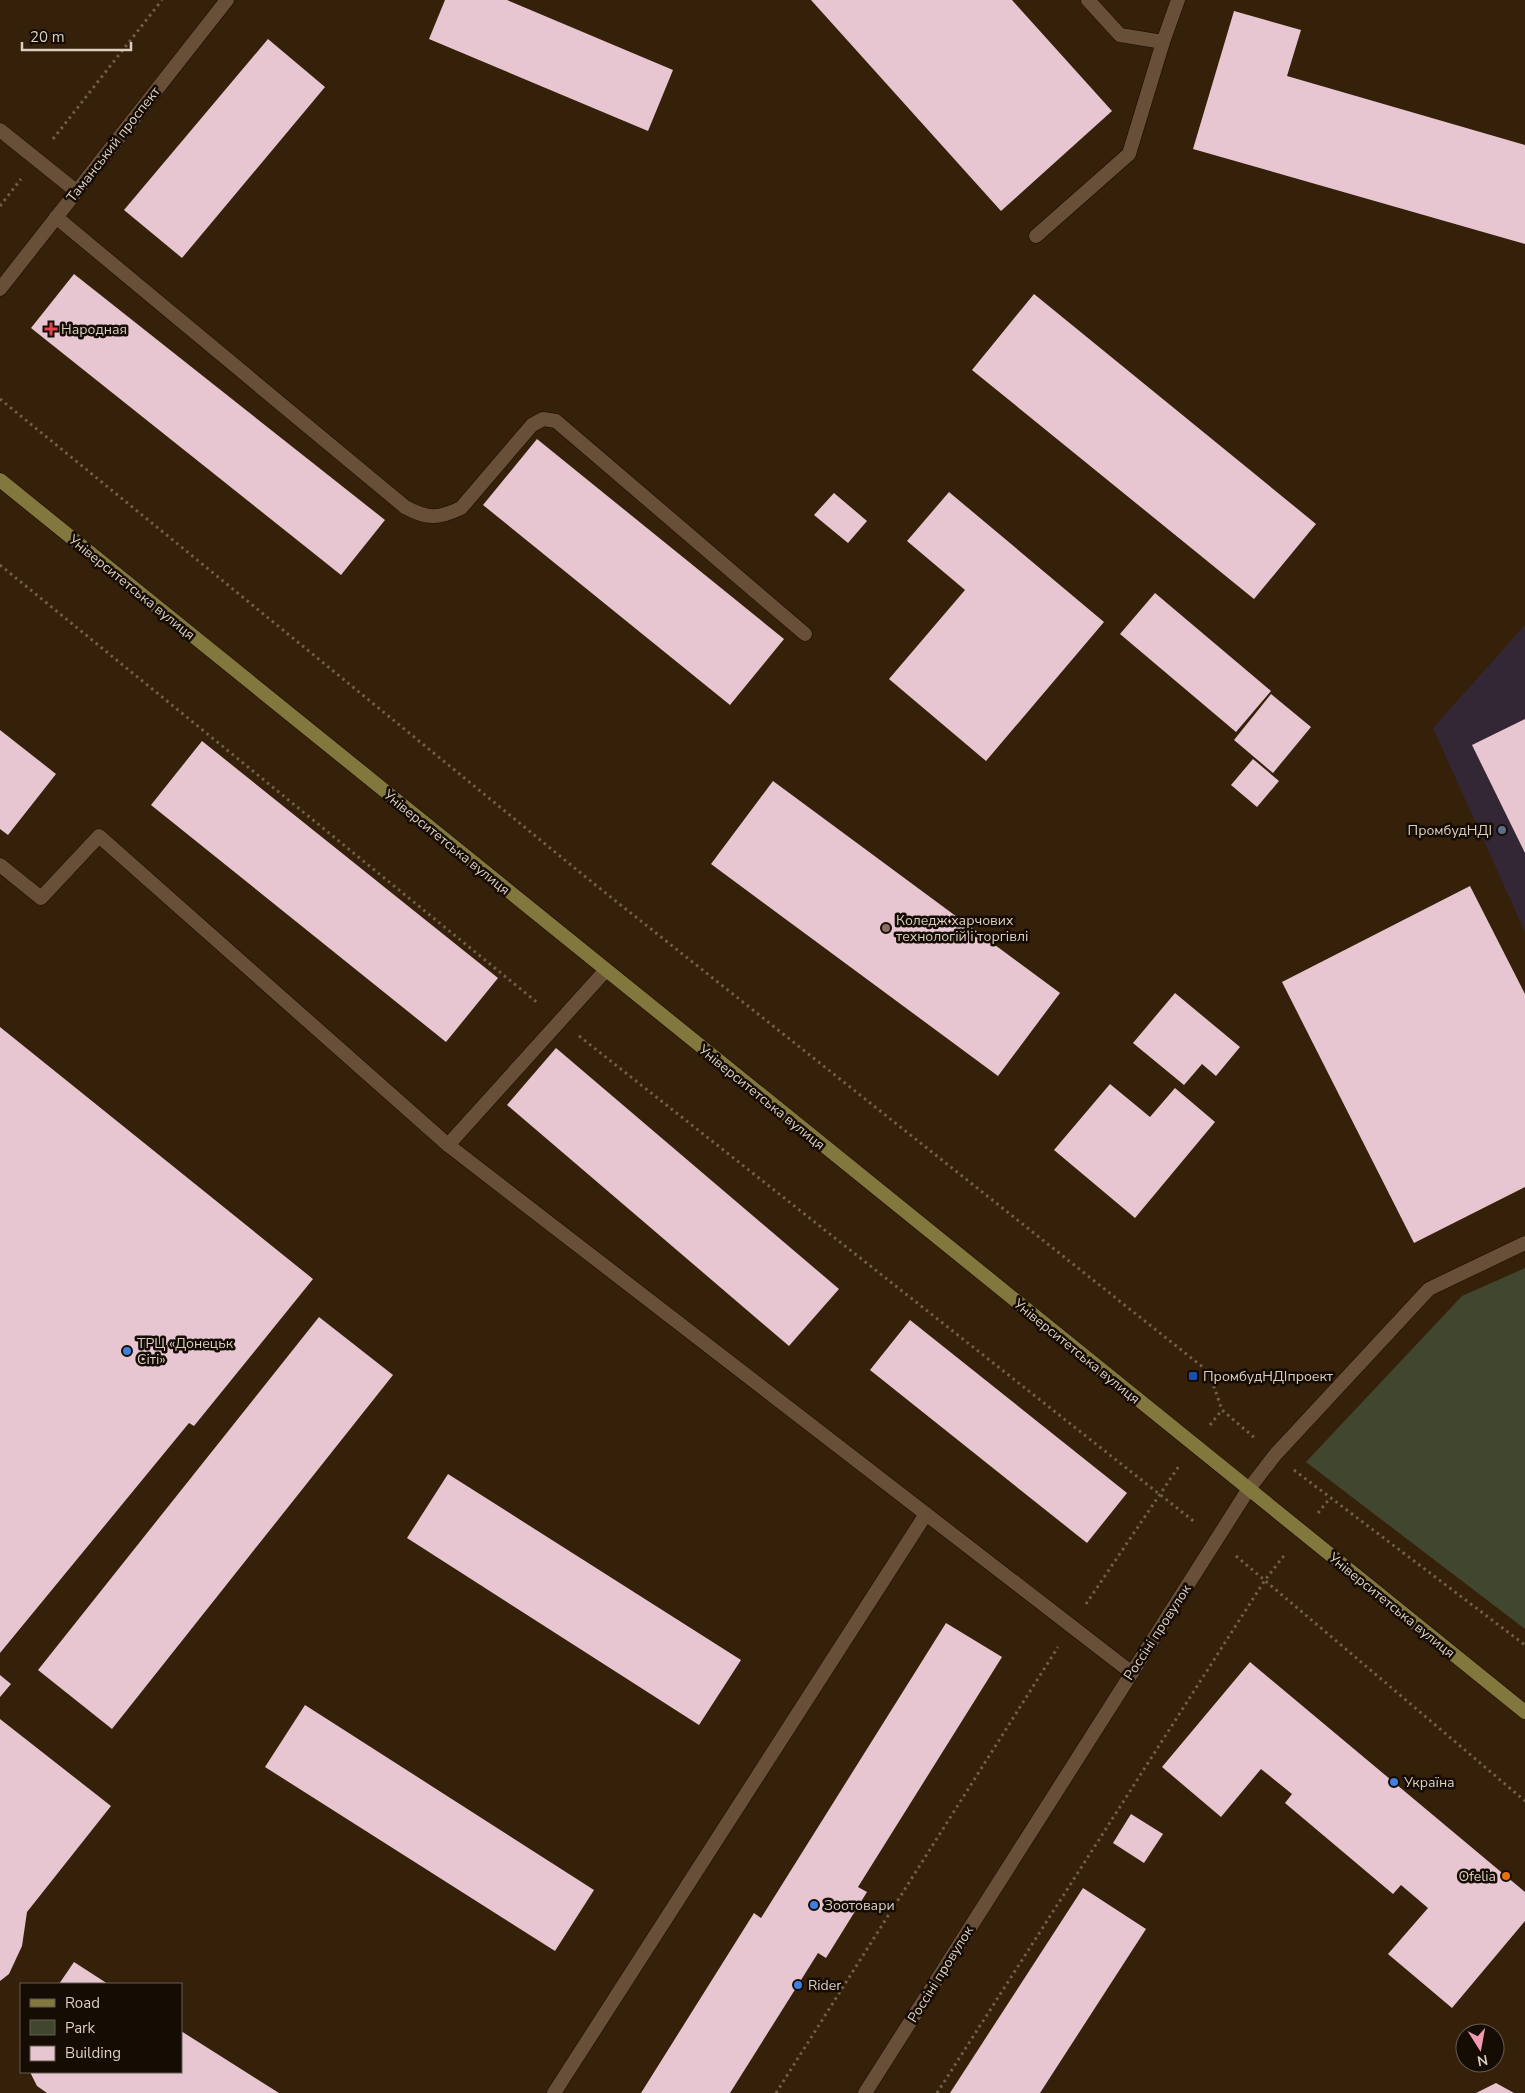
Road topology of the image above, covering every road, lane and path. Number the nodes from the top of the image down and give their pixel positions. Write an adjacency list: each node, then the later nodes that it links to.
1 (162, 0): 7 (path)
2 (227, 0): 8 (street, Таманський проспект)
3 (1088, 0): 5 (street)
4 (1178, 0): 5 (street)
5 (1163, 42): 11 (street)
6 (0, 130): 7 (street)
7 (37, 160): 8 (street); 9 (path)
8 (76, 191): 10 (street, Таманський проспект)
9 (0, 206)
10 (56, 217): 12 (street, Таманський проспект); 16 (street)
11 (1036, 236)
12 (0, 289)
13 (0, 399): 22 (path)
14 (0, 480): 18 (main road, Університетська вулиця)
15 (0, 565): 19 (path)
16 (805, 634)
17 (0, 865): 20 (street)
18 (606, 970): 19 (street); 23 (main road, Університетська вулиця)
19 (560, 1021): 20 (street); 26 (path)
20 (448, 1145): 28 (street)
21 (1525, 1243): 24 (street, Россіні провулок)
22 (1222, 1410): 23 (path); 24 (path)
23 (1194, 1446): 25 (main road, Університетська вулиця); 26 (path)
24 (1275, 1455): 25 (street, Россіні провулок); 27 (path)
25 (1248, 1490): 29 (main road, Університетська вулиця); 30 (street, Россіні провулок)
26 (1160, 1494): 30 (path); 32 (path)
27 (1330, 1498): 29 (path); 33 (path)
28 (926, 1514): 32 (street); 37 (street)
29 (1302, 1533): 31 (path); 35 (main road, Університетська вулиця)
30 (1216, 1540): 31 (path); 34 (street, Россіні провулок)
31 (1265, 1580): 36 (path); 40 (path)
32 (1071, 1627): 34 (street); 38 (path)
33 (1525, 1645)
34 (1132, 1673): 39 (street, Россіні провулок)
35 (1525, 1712)
36 (1525, 1802)
37 (554, 2093)
38 (776, 2093)
39 (864, 2093)
40 (937, 2093)

